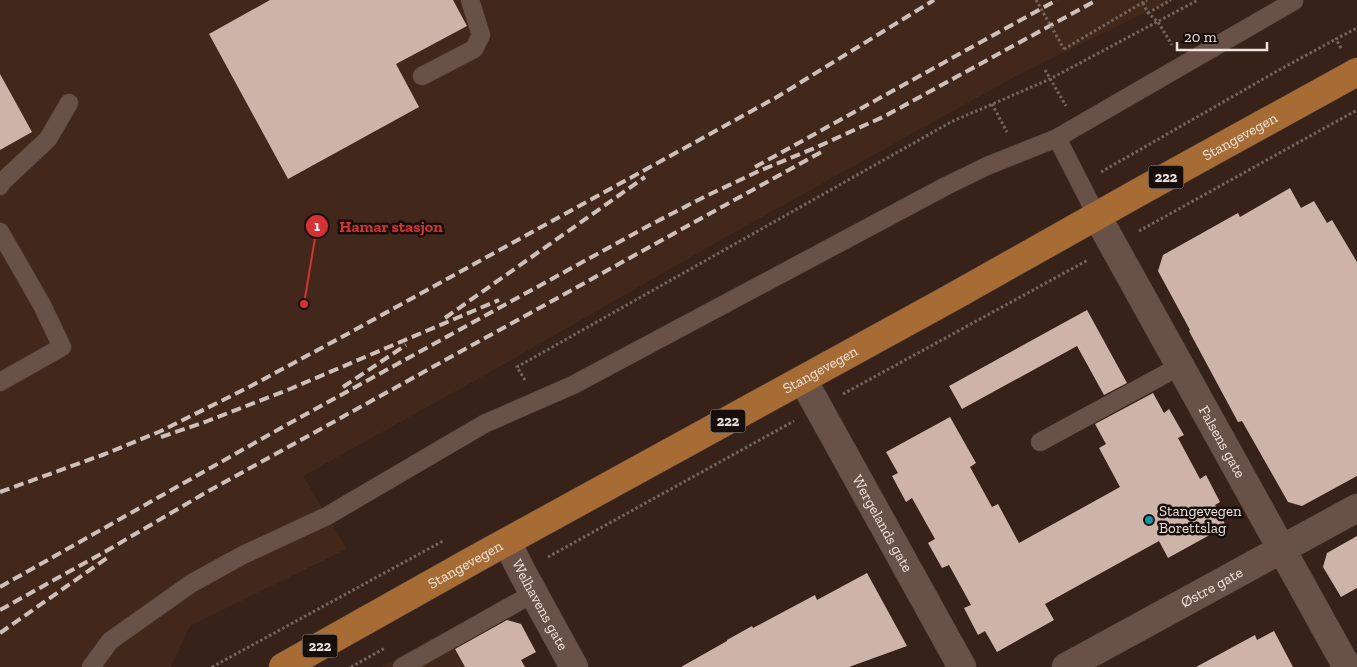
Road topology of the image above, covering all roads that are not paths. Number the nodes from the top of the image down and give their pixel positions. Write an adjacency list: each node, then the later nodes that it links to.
1 (470, 0): 4 (lane)
2 (1294, 1): 6 (lane)
3 (1357, 72): 8 (main road, Stangevegen / 222)
4 (422, 76)
5 (69, 103): 7 (lane)
6 (1057, 138): 8 (lane); 18 (lane)
7 (0, 186)
8 (1097, 216): 10 (street, Falsens gate); 11 (main road, Stangevegen / 222)
9 (0, 232): 12 (lane)
10 (1180, 366): 13 (lane); 16 (street, Falsens gate)
11 (803, 380): 15 (main road, Stangevegen / 222); 22 (street, Wergelands gate)
12 (0, 382)
13 (1040, 442)
14 (1357, 508): 16 (street, Østre gate)
15 (507, 542): 17 (street, Welhavens gate); 19 (main road, Stangevegen / 222)
16 (1282, 550): 23 (street, Østre gate); 24 (street, Falsens gate)
17 (534, 594): 20 (lane); 21 (street, Welhavens gate)
18 (91, 667)
19 (283, 667)
20 (402, 667)
21 (574, 667)
22 (962, 667)
23 (1066, 667)
24 (1347, 667)

